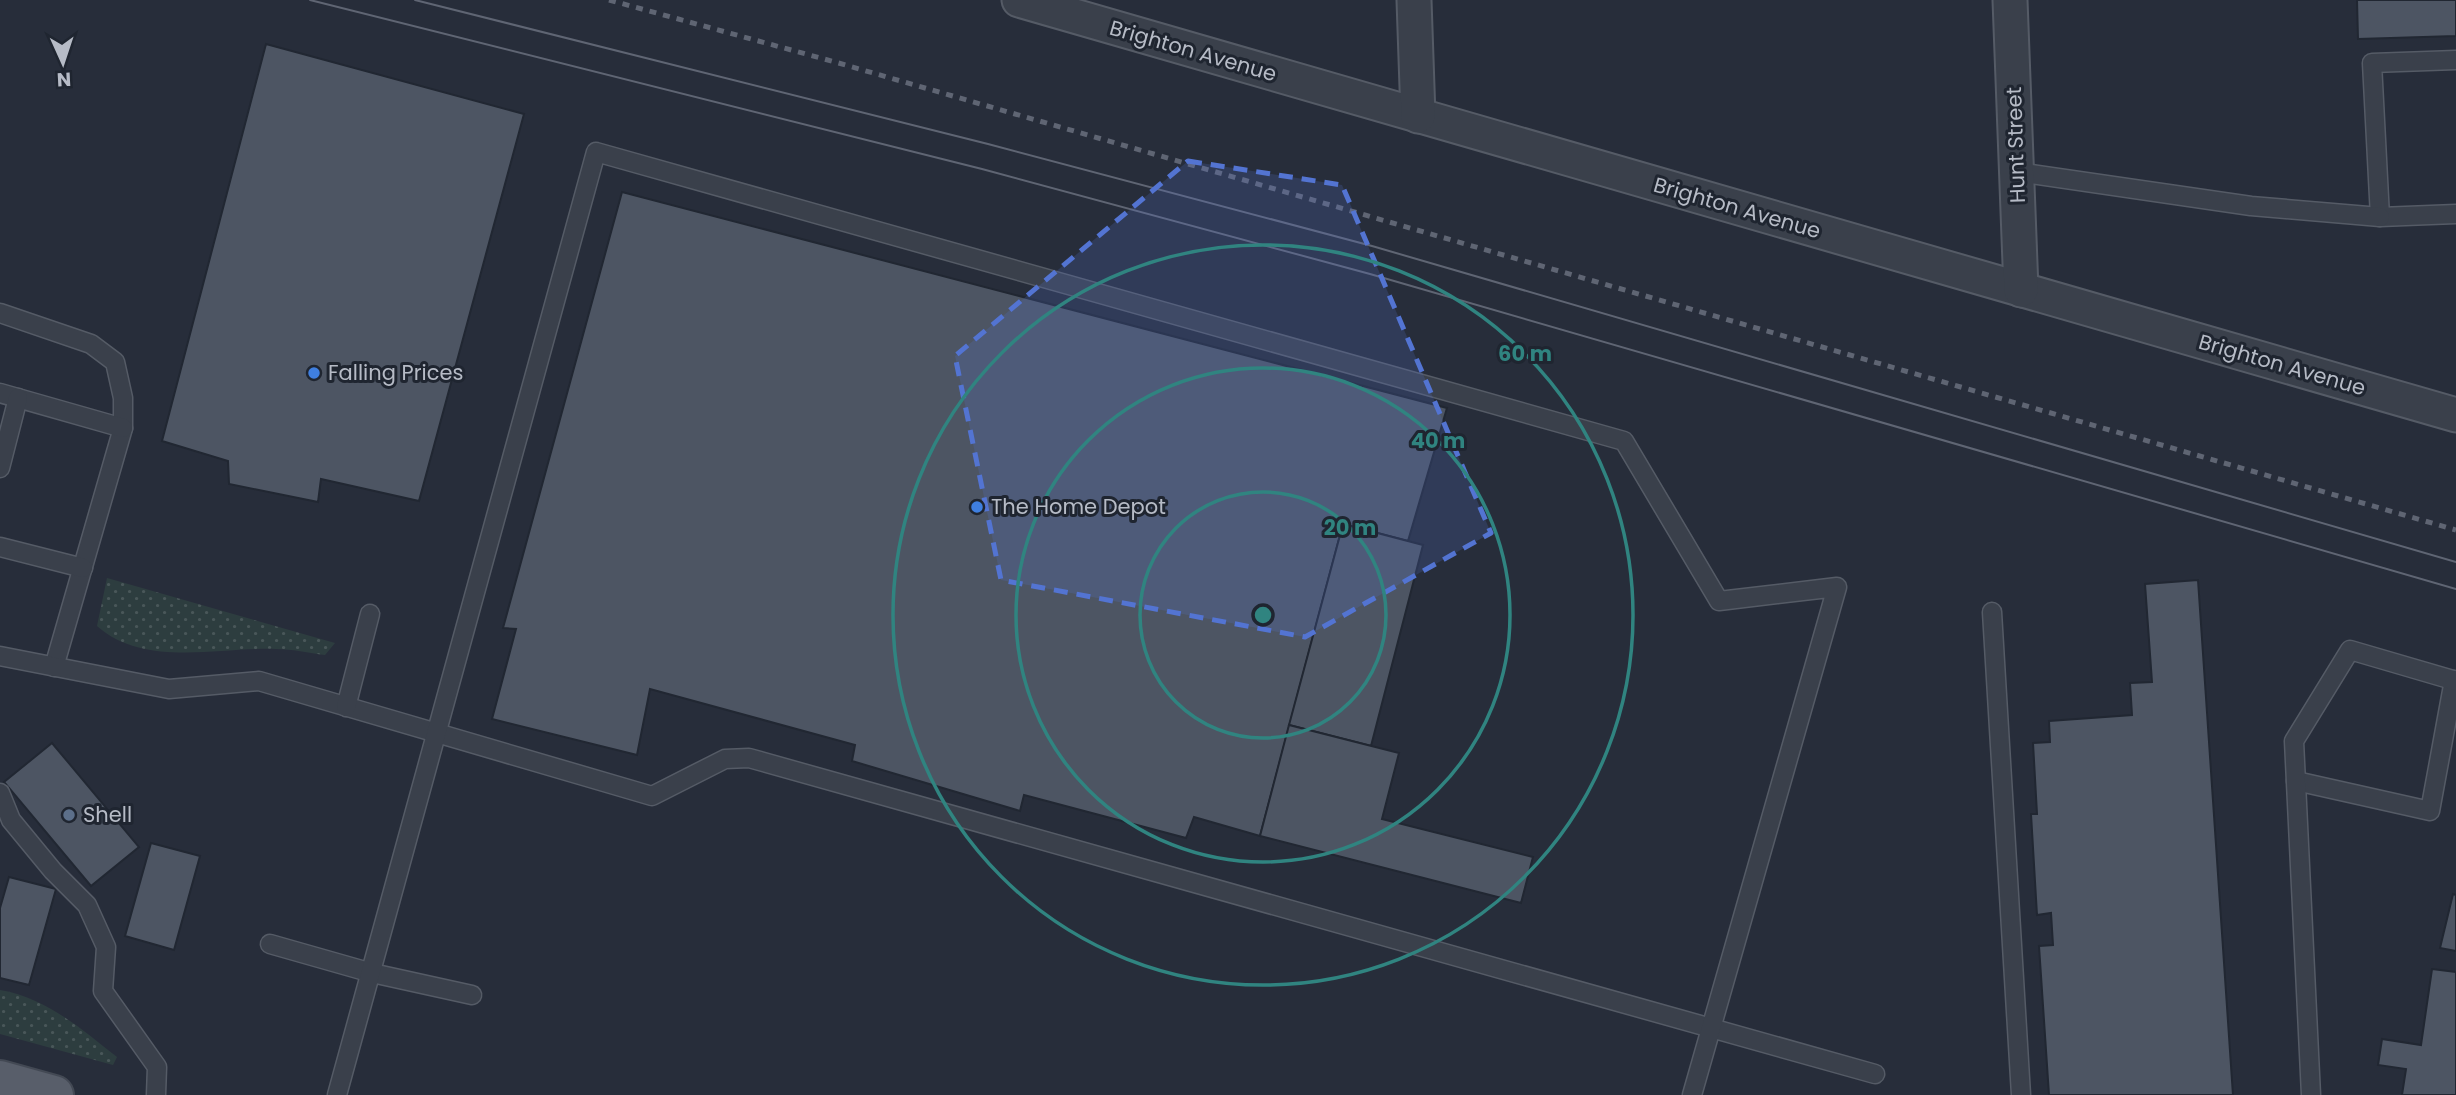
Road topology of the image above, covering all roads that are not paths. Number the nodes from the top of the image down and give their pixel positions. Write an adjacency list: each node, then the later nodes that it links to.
1 (1019, 0): 5 (street, Brighton Avenue)
2 (1414, 0): 5 (street)
3 (2010, 0): 6 (street, Hunt Street)
4 (2456, 60): 8 (lane)
5 (1418, 116): 9 (street, Brighton Avenue)
6 (2017, 172): 8 (lane); 9 (street, Hunt Street)
7 (2456, 214): 8 (lane)
8 (2380, 217)
9 (2021, 290): 13 (street, Brighton Avenue)
10 (0, 313): 14 (lane)
11 (0, 393): 12 (lane)
12 (18, 398): 14 (lane); 15 (lane)
13 (2456, 415)
14 (122, 428): 17 (lane)
15 (0, 468)
16 (0, 547): 17 (lane)
17 (83, 568): 21 (lane)
18 (1992, 612): 38 (lane)
19 (370, 614): 23 (lane)
20 (0, 656): 21 (lane)
21 (54, 667): 23 (lane)
22 (2455, 680): 25 (lane); 25 (lane)
23 (346, 707): 24 (lane)
24 (438, 733): 29 (lane); 31 (lane); 31 (lane)
25 (2296, 781): 39 (lane)
26 (0, 793): 27 (lane)
27 (6, 822): 35 (lane)
28 (270, 944): 29 (lane)
29 (372, 973): 30 (lane); 36 (lane)
30 (472, 995)
31 (1711, 1028): 32 (lane); 37 (lane)
32 (1875, 1074)
33 (0, 1080): 34 (main road)
34 (54, 1095)
35 (156, 1095)
36 (337, 1095)
37 (1692, 1095)
38 (2021, 1095)
39 (2311, 1095)

